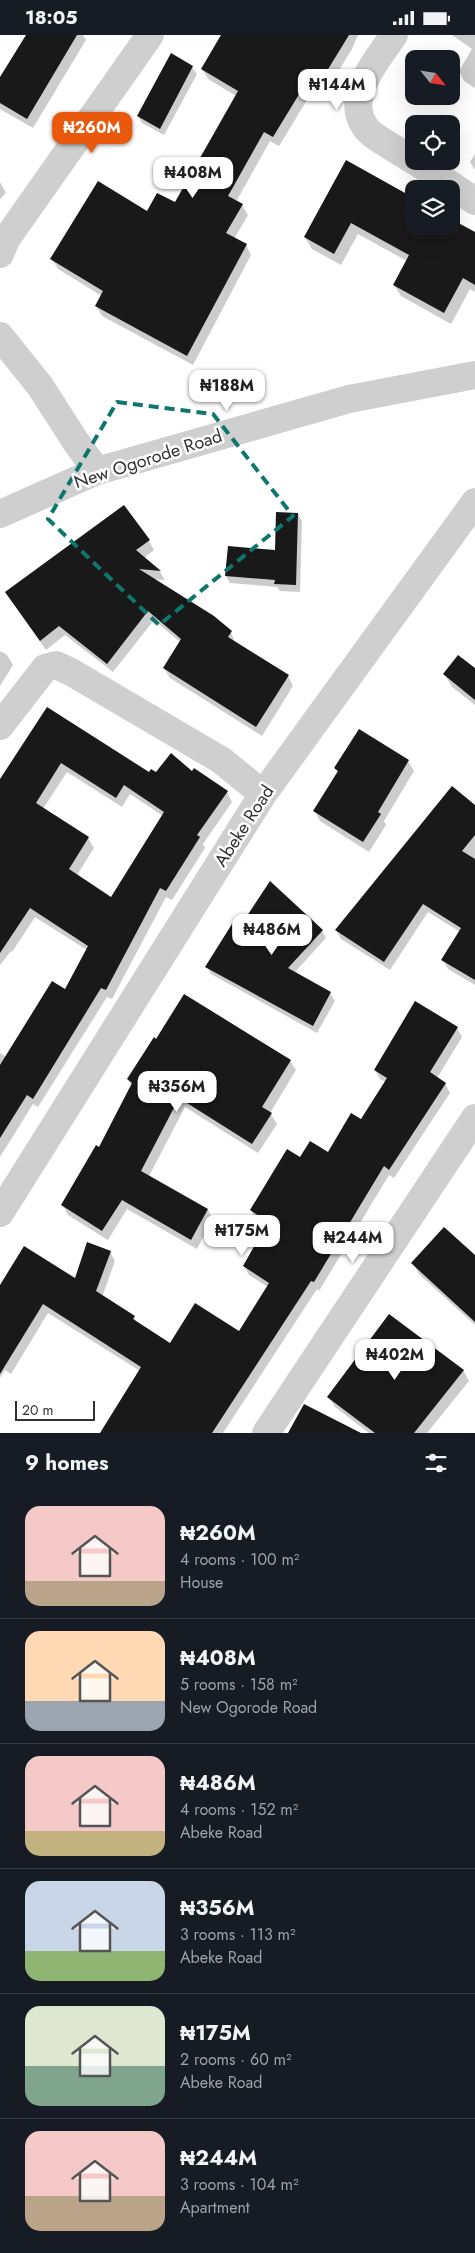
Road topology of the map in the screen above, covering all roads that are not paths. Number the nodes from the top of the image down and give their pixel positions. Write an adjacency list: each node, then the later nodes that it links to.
1 (150, 35): 6 (street)
2 (394, 35): 3 (street)
3 (405, 155)
4 (428, 170): 5 (street)
5 (475, 201)
6 (0, 254)
7 (0, 336): 9 (street)
8 (475, 375): 9 (street, New Ogorode Road)
9 (97, 471): 11 (street, New Ogorode Road)
10 (475, 502): 13 (street, Abeke Road)
11 (0, 514)
12 (0, 726): 13 (street)
13 (263, 794): 15 (street, Abeke Road)
14 (475, 1118): 16 (street)
15 (0, 1213)
16 (266, 1433)

